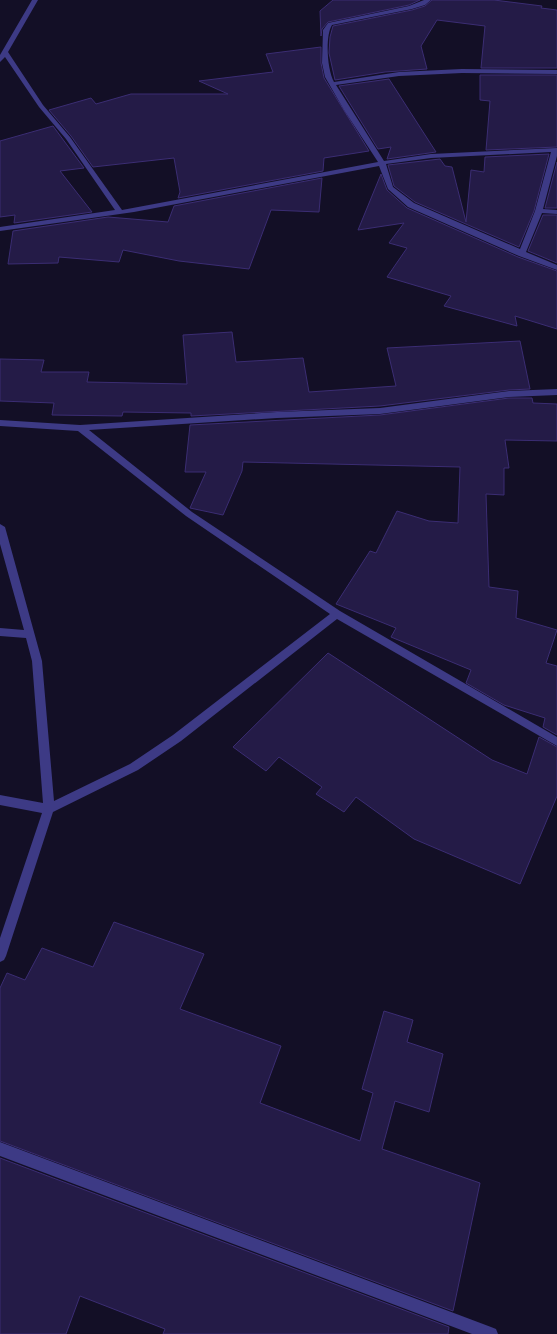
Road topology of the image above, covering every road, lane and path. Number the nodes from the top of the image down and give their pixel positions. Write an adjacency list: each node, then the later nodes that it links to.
1 (35, 0): 3 (street)
2 (428, 0): 6 (street)
3 (5, 53): 4 (street); 10 (street)
4 (0, 60)
5 (557, 72): 6 (street)
6 (332, 84): 8 (street)
7 (556, 150): 8 (street); 9 (street)
8 (382, 163): 10 (street); 13 (street)
9 (538, 211): 11 (street); 13 (street)
10 (120, 212): 12 (street)
11 (557, 212)
12 (0, 229)
13 (522, 254): 14 (street)
14 (557, 268)
15 (557, 392): 17 (street)
16 (0, 423): 17 (street)
17 (80, 428): 19 (street)
18 (0, 527): 21 (street)
19 (337, 614): 22 (street); 24 (street)
20 (0, 632): 21 (street)
21 (30, 635): 24 (street)
22 (557, 742)
23 (0, 800): 24 (street)
24 (49, 809): 25 (street)
25 (0, 956)
26 (0, 1149): 27 (street)
27 (492, 1334)

